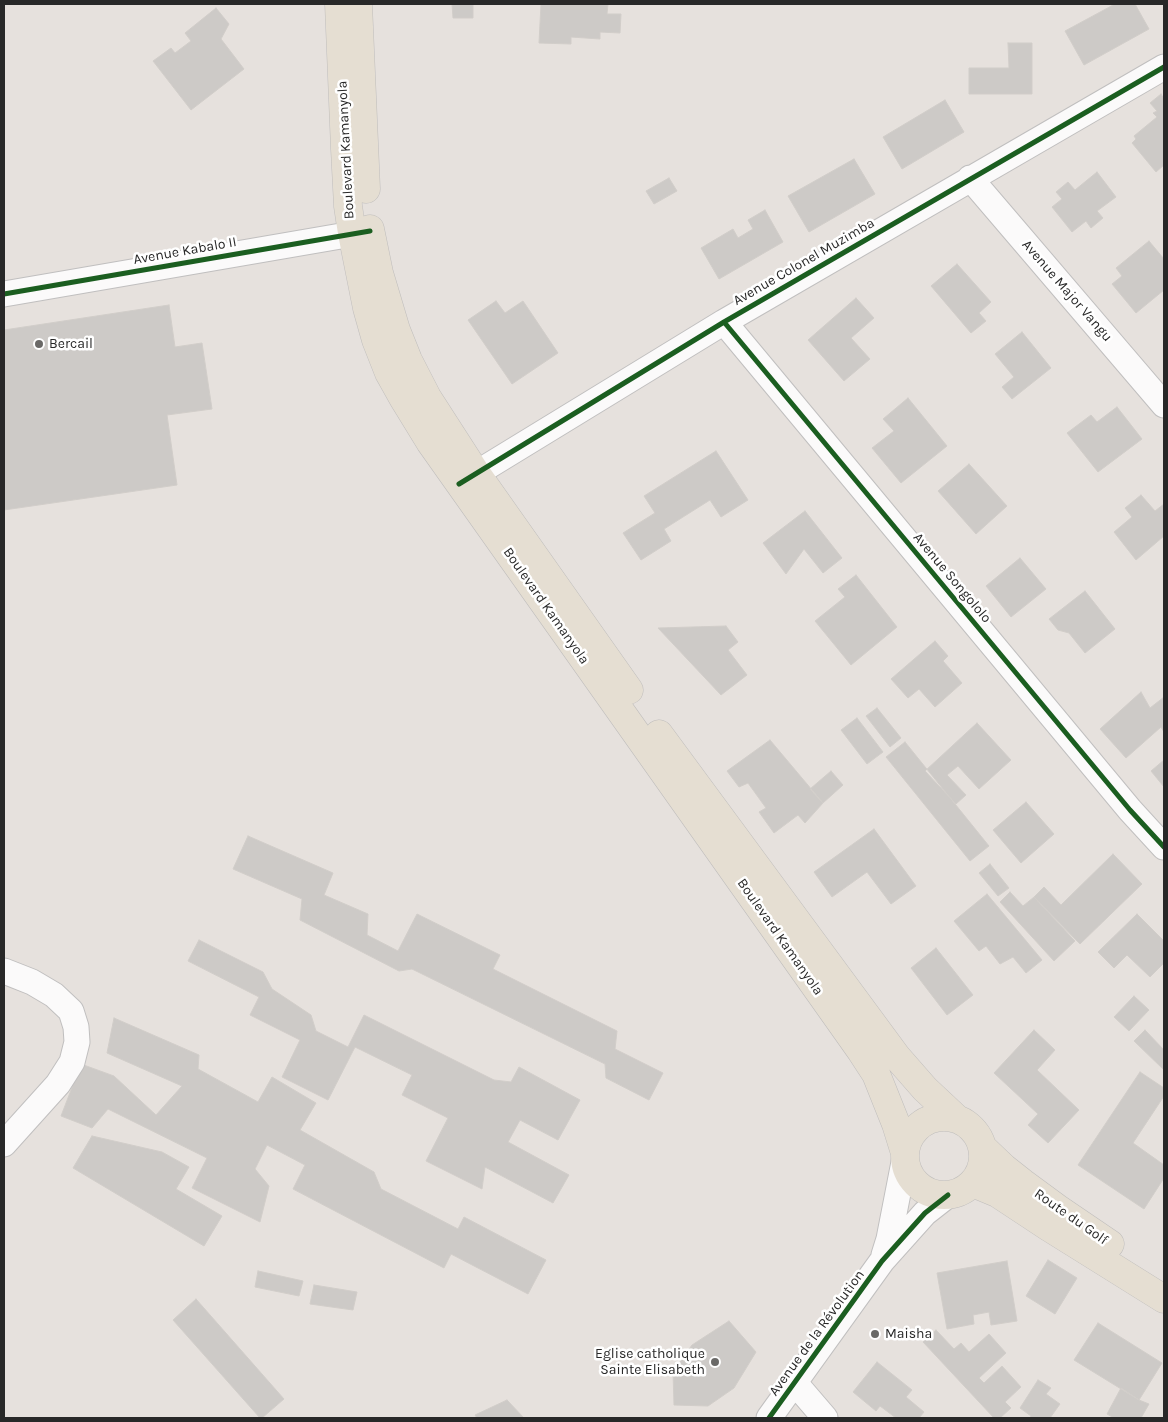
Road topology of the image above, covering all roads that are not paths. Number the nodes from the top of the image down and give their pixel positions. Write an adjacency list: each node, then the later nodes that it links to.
1 (339, 4): 5 (main road, Boulevard Kamanyola)
2 (358, 4): 5 (main road, Boulevard Kamanyola)
3 (1164, 66): 4 (street, Avenue Colonel Muzimba)
4 (970, 178): 7 (street, Avenue Colonel Muzimba); 8 (street, Avenue Major Vangu)
5 (361, 232): 6 (street, Avenue Kabalo II); 9 (main road, Boulevard Kamanyola)
6 (4, 294)
7 (724, 322): 9 (street, Avenue Colonel Muzimba); 11 (street, Avenue Songololo)
8 (1164, 405)
9 (468, 479): 10 (main road, Boulevard Kamanyola)
10 (717, 830): 13 (main road, Boulevard Kamanyola); 16 (main road, Boulevard Kamanyola)
11 (1164, 847)
12 (4, 971): 14 (street)
13 (956, 1118): 15 (main road); 16 (main road)
14 (4, 1144)
15 (983, 1148): 17 (main road); 20 (main road, Route du Golf)
16 (905, 1155): 18 (main road); 19 (street)
17 (974, 1182): 18 (main road); 21 (main road)
18 (948, 1195): 19 (street)
19 (882, 1261): 22 (street, Avenue de la Révolution)
20 (1164, 1278)
21 (1164, 1299)
22 (795, 1383): 23 (street, Avenue de la Révolution); 24 (street)
23 (769, 1418)
24 (825, 1418)

